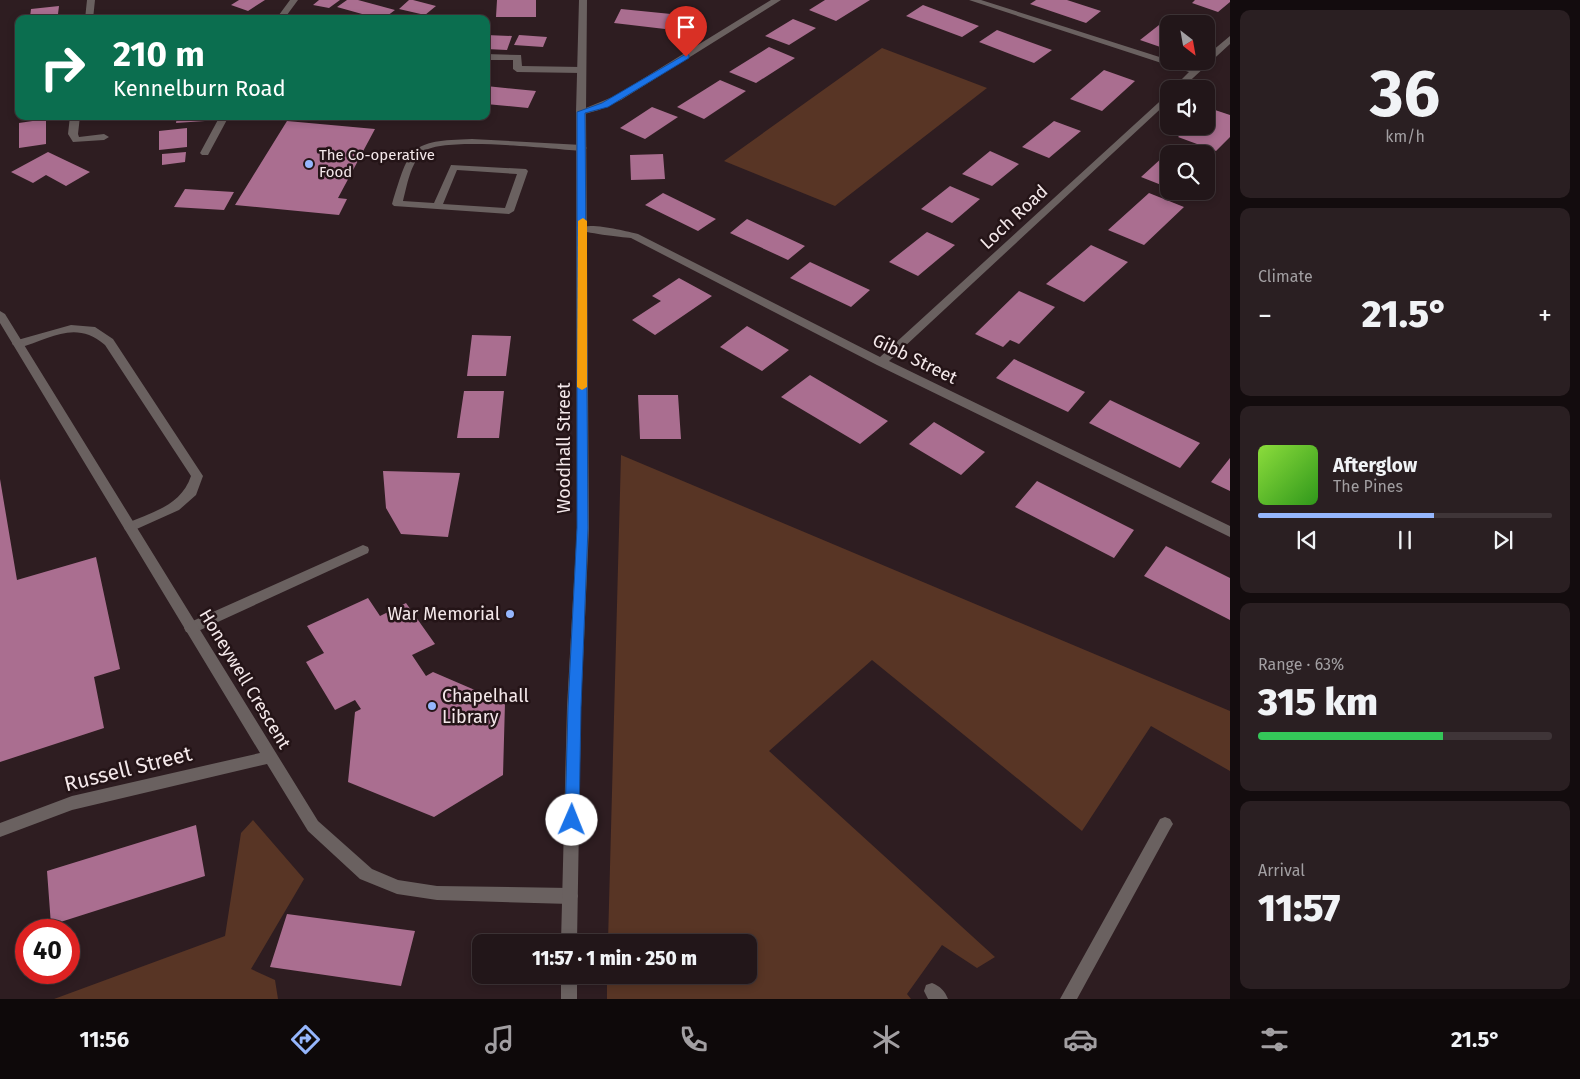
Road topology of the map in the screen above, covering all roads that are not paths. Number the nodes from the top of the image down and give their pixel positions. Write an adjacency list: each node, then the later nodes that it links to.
1 (91, 0): 6 (street)
2 (294, 0): 7 (street)
3 (583, 0): 11 (street, Woodhall Street)
4 (777, 0): 15 (street)
5 (973, 0): 12 (street)
6 (89, 15)
7 (283, 15)
8 (1230, 39): 9 (street)
9 (1215, 53)
10 (490, 57): 11 (street)
11 (581, 70): 15 (street, Woodhall Street)
12 (1195, 71): 13 (street)
13 (1186, 80)
14 (1160, 104): 25 (street, Loch Road)
15 (581, 112): 19 (street, Woodhall Street)
16 (75, 120): 18 (street)
17 (222, 120): 20 (street)
18 (104, 137)
19 (582, 148): 21 (street); 22 (street, Woodhall Street)
20 (205, 153)
21 (437, 207): 21 (street)
22 (583, 229): 25 (street, Gibb Street); 33 (street, Woodhall Street)
23 (0, 314): 24 (street, Honeywell Crescent)
24 (18, 344): 26 (street, Honeywell Crescent); 26 (street)
25 (881, 362): 27 (street, Gibb Street)
26 (130, 527): 29 (street, Honeywell Crescent)
27 (1230, 532)
28 (363, 550): 29 (street)
29 (191, 628): 30 (street, Honeywell Crescent)
30 (269, 757): 32 (street, Russell Street); 33 (street, Honeywell Crescent)
31 (1165, 824): 37 (street)
32 (0, 830)
33 (570, 896): 34 (street, Woodhall Street)
34 (569, 934)
35 (569, 984): 36 (street)
36 (569, 999)
37 (1068, 999)

